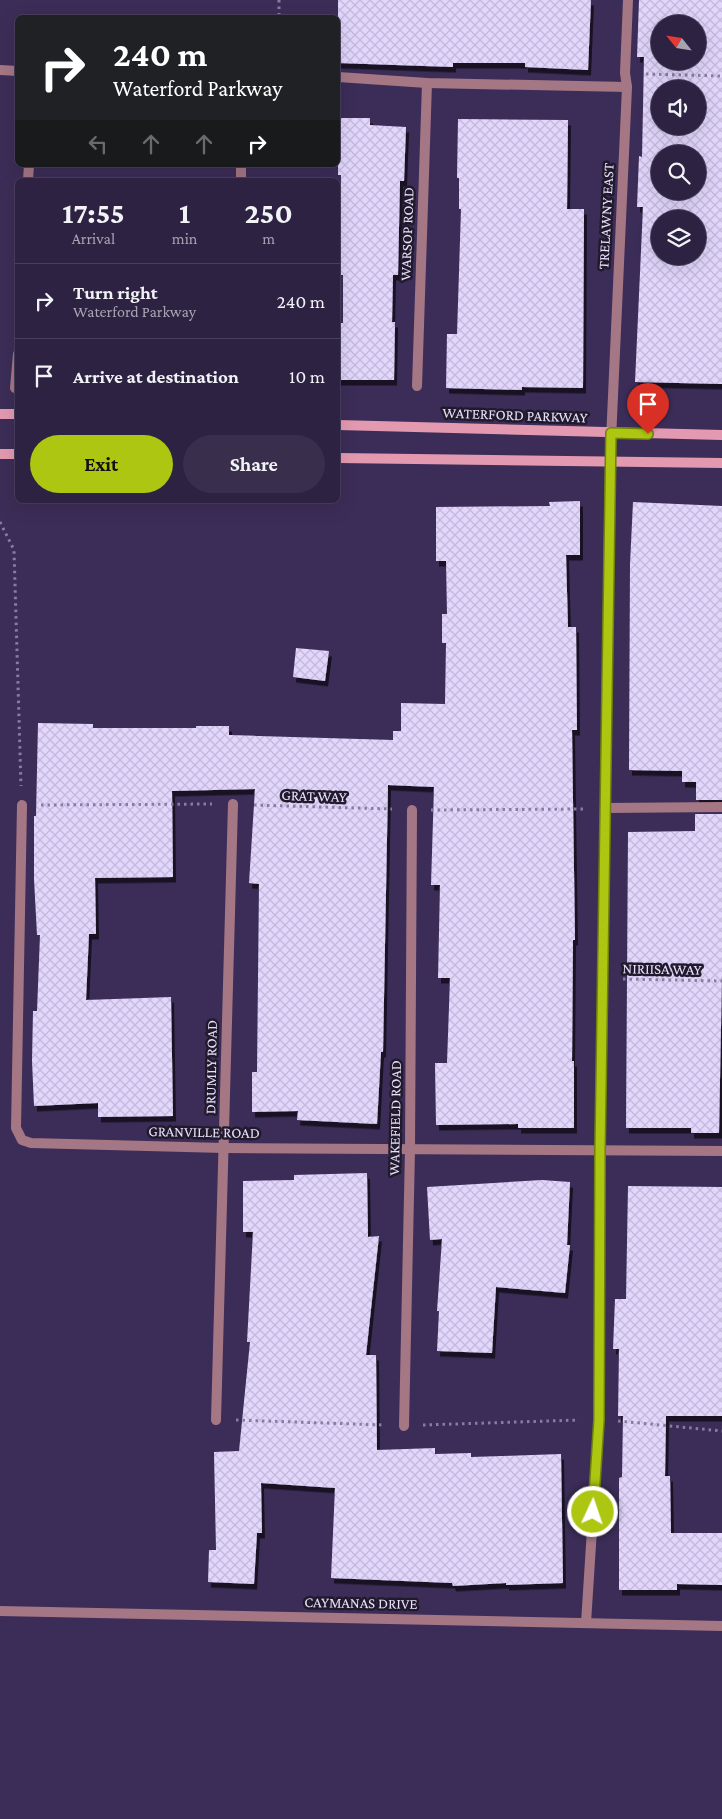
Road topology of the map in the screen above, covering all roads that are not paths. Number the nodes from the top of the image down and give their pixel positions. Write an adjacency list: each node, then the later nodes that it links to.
1 (628, 0): 6 (street, TRELAWNY EAST)
2 (0, 70): 3 (street)
3 (15, 72)
4 (340, 77): 5 (street)
5 (427, 83): 6 (street); 7 (street, WARSOP ROAD)
6 (627, 87): 11 (street, TRELAWNY EAST)
7 (417, 386)
8 (0, 414): 9 (street)
9 (15, 414)
10 (340, 425): 11 (street, WATERFORD PARKWAY)
11 (611, 433): 12 (street, WATERFORD PARKWAY); 16 (street, TRELAWNY EAST)
12 (722, 435)
13 (0, 454): 14 (street)
14 (15, 454)
15 (340, 458): 16 (street)
16 (610, 462): 17 (street); 21 (street, TRELAWNY EAST)
17 (722, 463)
18 (233, 804): 23 (street, DRUMLY ROAD)
19 (22, 805): 23 (street, GRANVILLE ROAD)
20 (722, 807): 21 (street)
21 (606, 808): 25 (street, TRELAWNY EAST)
22 (412, 810): 24 (street, WAKEFIELD ROAD)
23 (224, 1148): 24 (street, GRANVILLE ROAD); 27 (street, DRUMLY ROAD)
24 (410, 1150): 25 (street, GRANVILLE ROAD); 28 (street, WAKEFIELD ROAD)
25 (600, 1151): 26 (street, GRANVILLE ROAD); 30 (street, TRELAWNY EAST)
26 (722, 1151)
27 (216, 1420)
28 (404, 1426)
29 (0, 1611): 30 (street, CAYMANAS DRIVE)
30 (586, 1623): 31 (street, CAYMANAS DRIVE)
31 (722, 1626)

